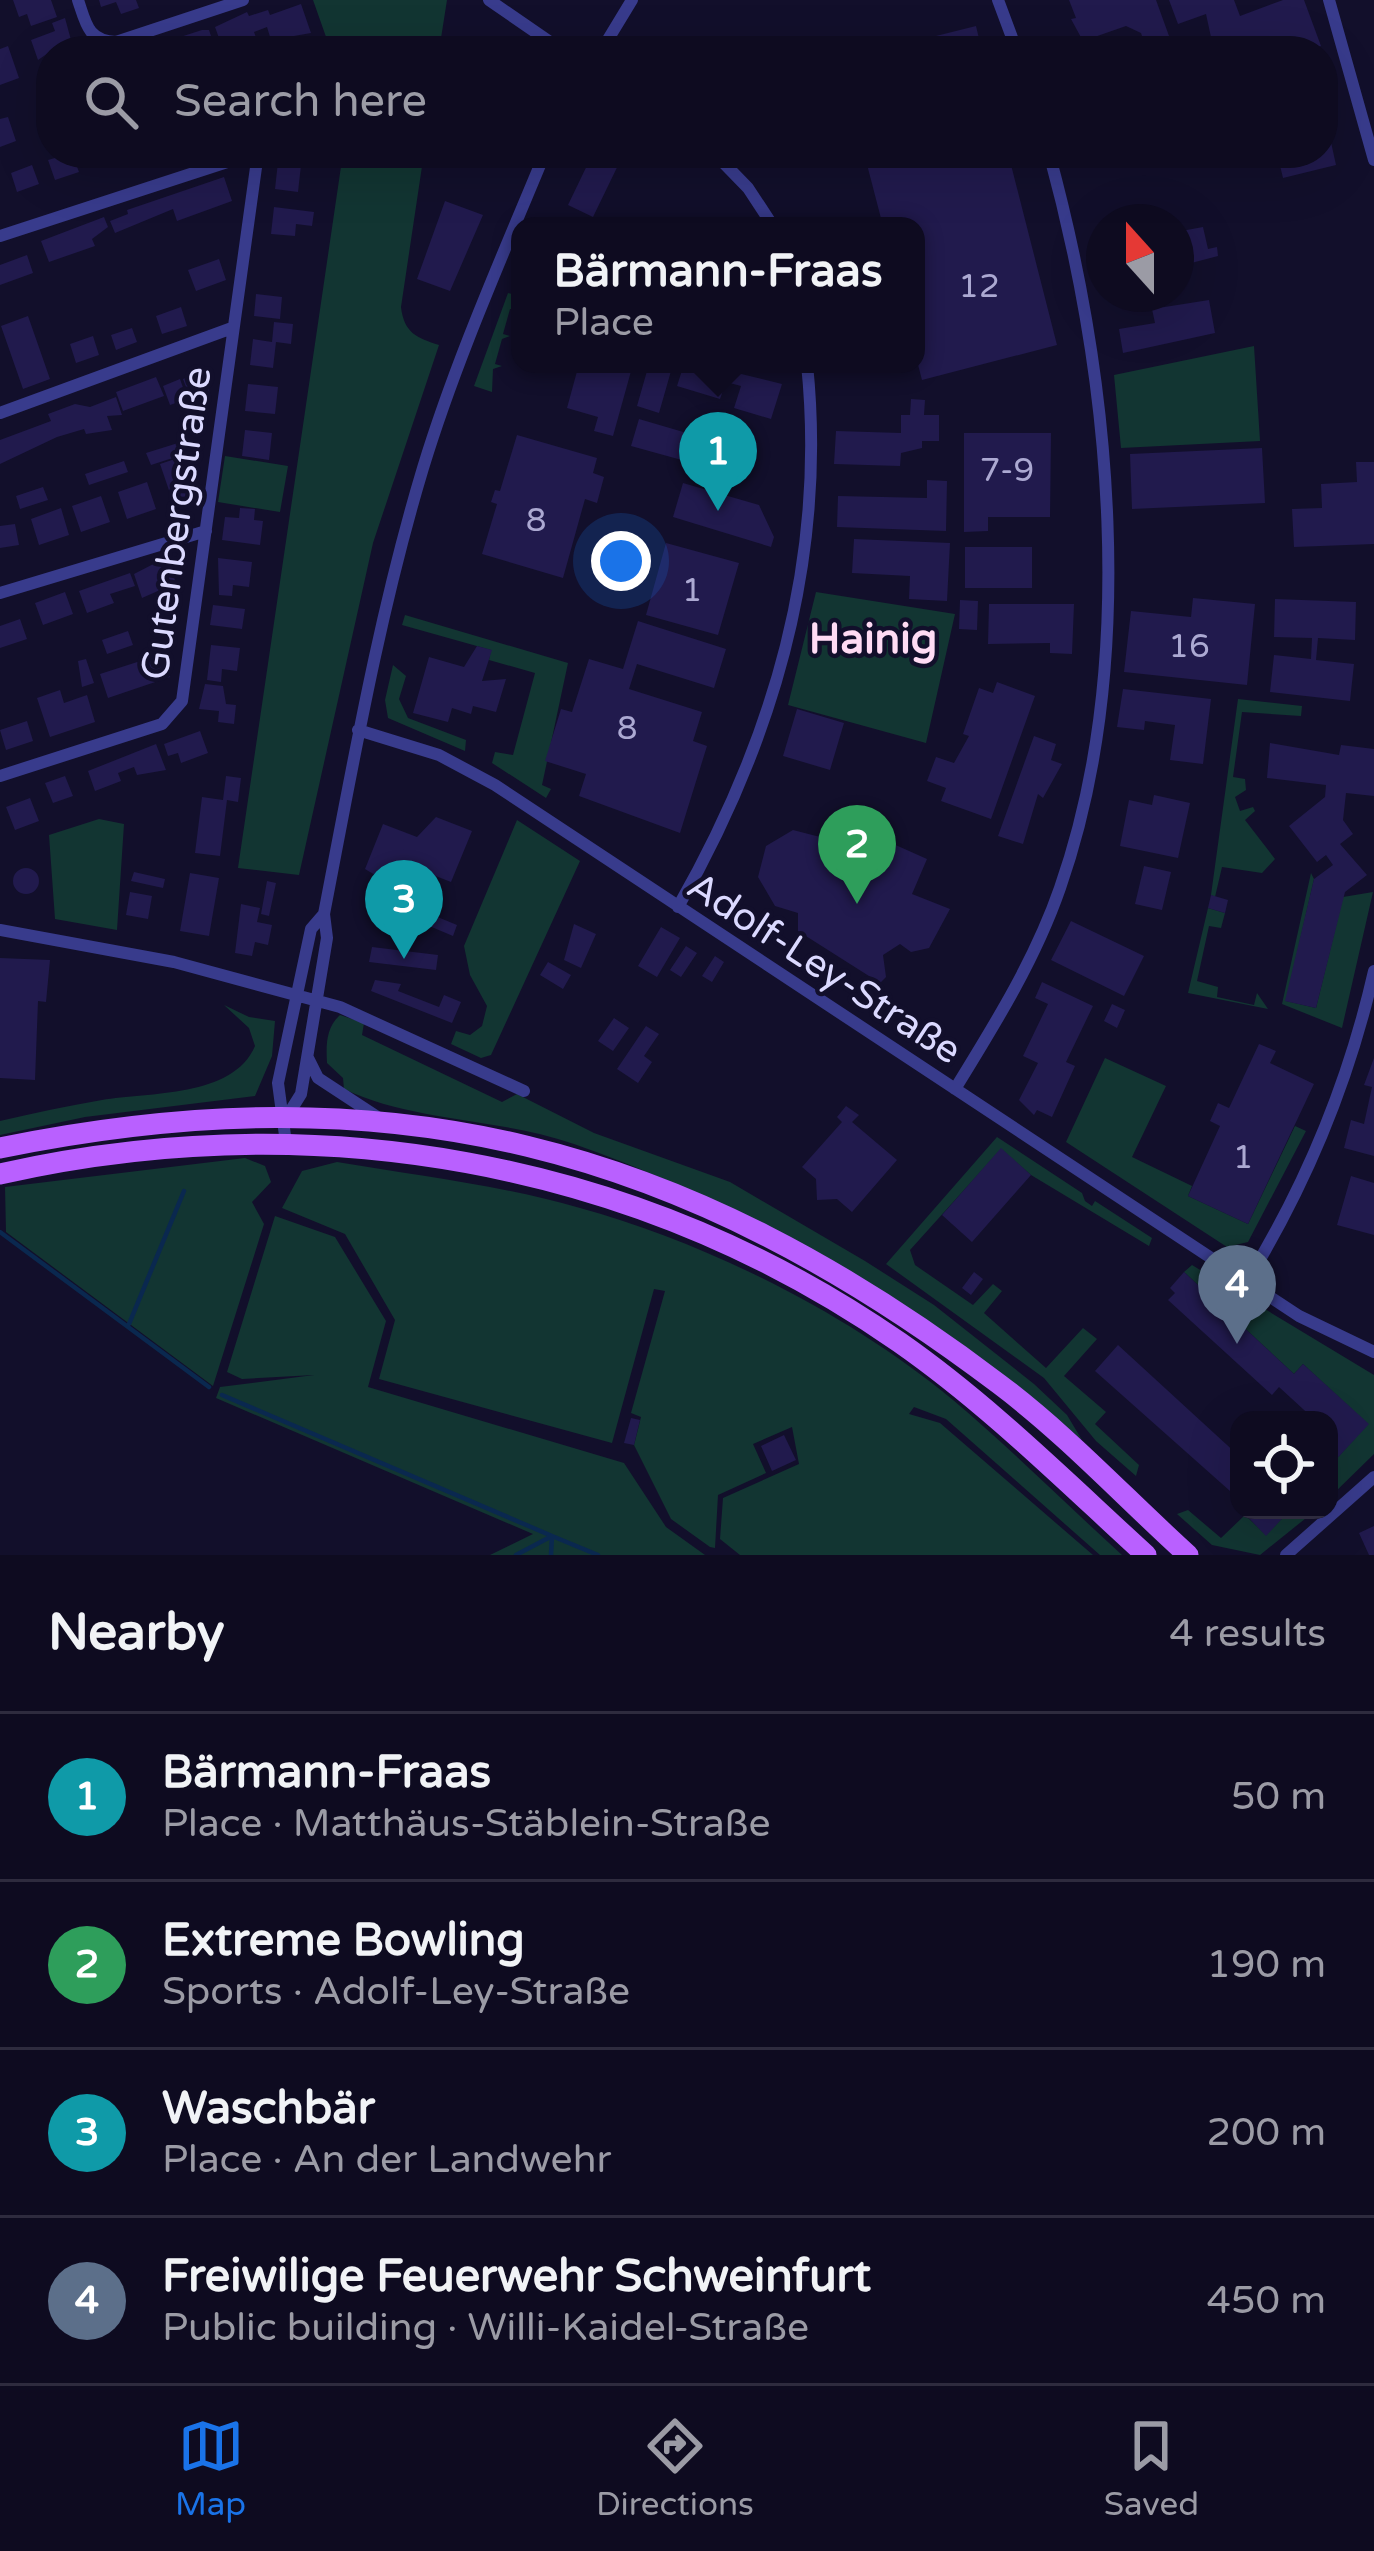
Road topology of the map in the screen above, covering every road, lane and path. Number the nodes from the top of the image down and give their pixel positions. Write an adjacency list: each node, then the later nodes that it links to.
1 (78, 0): 7 (street)
2 (243, 0): 8 (street)
3 (489, 0): 9 (street)
4 (632, 0): 10 (street)
5 (998, 0): 11 (street)
6 (1329, 0): 12 (street)
7 (93, 36)
8 (134, 36)
9 (541, 36)
10 (610, 36)
11 (1011, 36)
12 (1374, 160)
13 (210, 168): 20 (street)
14 (254, 168): 22 (street, Gutenbergstraße)
15 (539, 168): 18 (street)
16 (729, 168): 19 (street)
17 (1053, 168): 36 (street)
18 (520, 217)
19 (766, 217)
20 (0, 236)
21 (511, 239): 27 (street)
22 (232, 328): 24 (street); 25 (street, Gutenbergstraße)
23 (807, 373): 29 (street)
24 (0, 413)
25 (206, 531): 26 (street); 28 (street, Gutenbergstraße)
26 (0, 593)
27 (358, 730): 29 (street, Adolf-Ley-Straße); 30 (street)
28 (0, 776)
29 (678, 907): 36 (street, Adolf-Ley-Straße)
30 (324, 914): 33 (street); 34 (street)
31 (0, 930): 33 (street)
32 (1374, 971): 43 (street)
33 (294, 996): 34 (street); 38 (street)
34 (316, 1000): 35 (street); 37 (street)
35 (308, 1057): 38 (street); 39 (street)
36 (955, 1089): 43 (street, Adolf-Ley-Straße)
37 (524, 1091)
38 (285, 1119): 39 (main road); 40 (street); 41 (main road)
39 (383, 1121): 47 (main road)
40 (286, 1143): 42 (main road); 46 (main road)
41 (0, 1148)
42 (0, 1174)
43 (1247, 1281): 44 (street, Adolf-Ley-Straße)
44 (1374, 1352)
45 (1374, 1477): 48 (street)
46 (1146, 1555)
47 (1189, 1555)
48 (1286, 1555)

